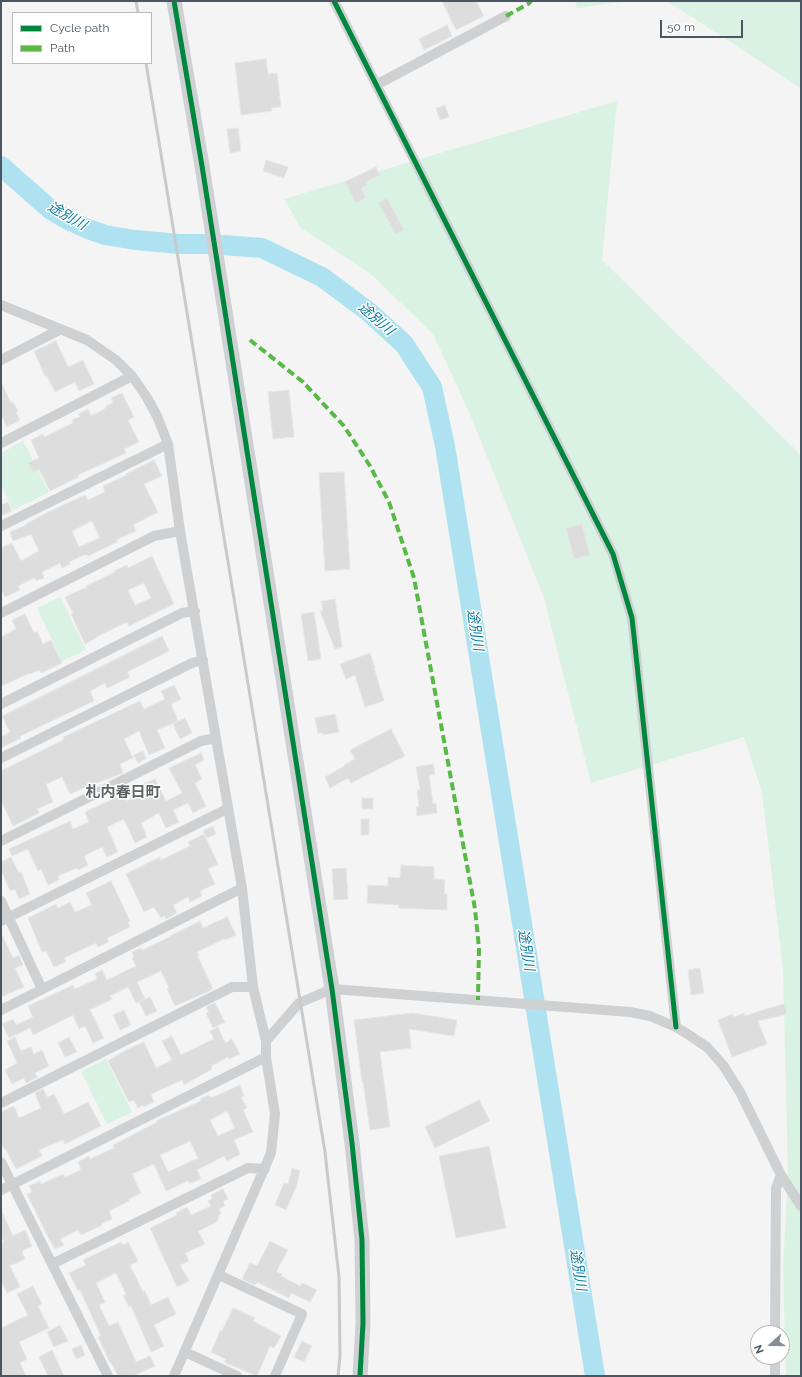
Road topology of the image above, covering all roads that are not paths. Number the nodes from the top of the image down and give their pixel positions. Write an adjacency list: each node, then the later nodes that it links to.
1 (174, 1): 26 (street)
2 (334, 1): 4 (street)
3 (506, 16): 4 (street)
4 (376, 85): 28 (street)
5 (1, 304): 6 (street)
6 (61, 329): 7 (street); 8 (street)
7 (1, 360)
8 (132, 376): 9 (street); 10 (street)
9 (1, 443)
10 (168, 444): 11 (street); 12 (street)
11 (1, 526)
12 (180, 531): 13 (street); 14 (street)
13 (195, 611): 15 (street); 16 (street)
14 (1, 613)
15 (203, 660): 17 (street); 18 (street)
16 (1, 704)
17 (216, 738): 19 (street); 20 (street)
18 (1, 758)
19 (228, 809): 21 (street); 23 (street)
20 (1, 841)
21 (242, 888): 24 (street); 25 (street)
22 (1, 901): 23 (street)
23 (5, 919): 25 (street)
24 (253, 987): 29 (street); 31 (street)
25 (42, 989): 27 (street)
26 (332, 989): 28 (street); 29 (street); 47 (street)
27 (1, 1010)
28 (676, 1027): 34 (street)
29 (266, 1041): 30 (street)
30 (266, 1057): 33 (street); 35 (street)
31 (1, 1103)
32 (1, 1162): 35 (street)
33 (265, 1169): 38 (street); 39 (street)
34 (781, 1174): 37 (street); 40 (street)
35 (12, 1184): 36 (street); 38 (street)
36 (1, 1190)
37 (801, 1206)
38 (52, 1264): 43 (street)
39 (219, 1275): 41 (street); 46 (street)
40 (776, 1325)
41 (185, 1352): 44 (street); 45 (street)
42 (776, 1365): 48 (street)
43 (108, 1376)
44 (174, 1376)
45 (237, 1376)
46 (275, 1376)
47 (360, 1376)
48 (776, 1376)

